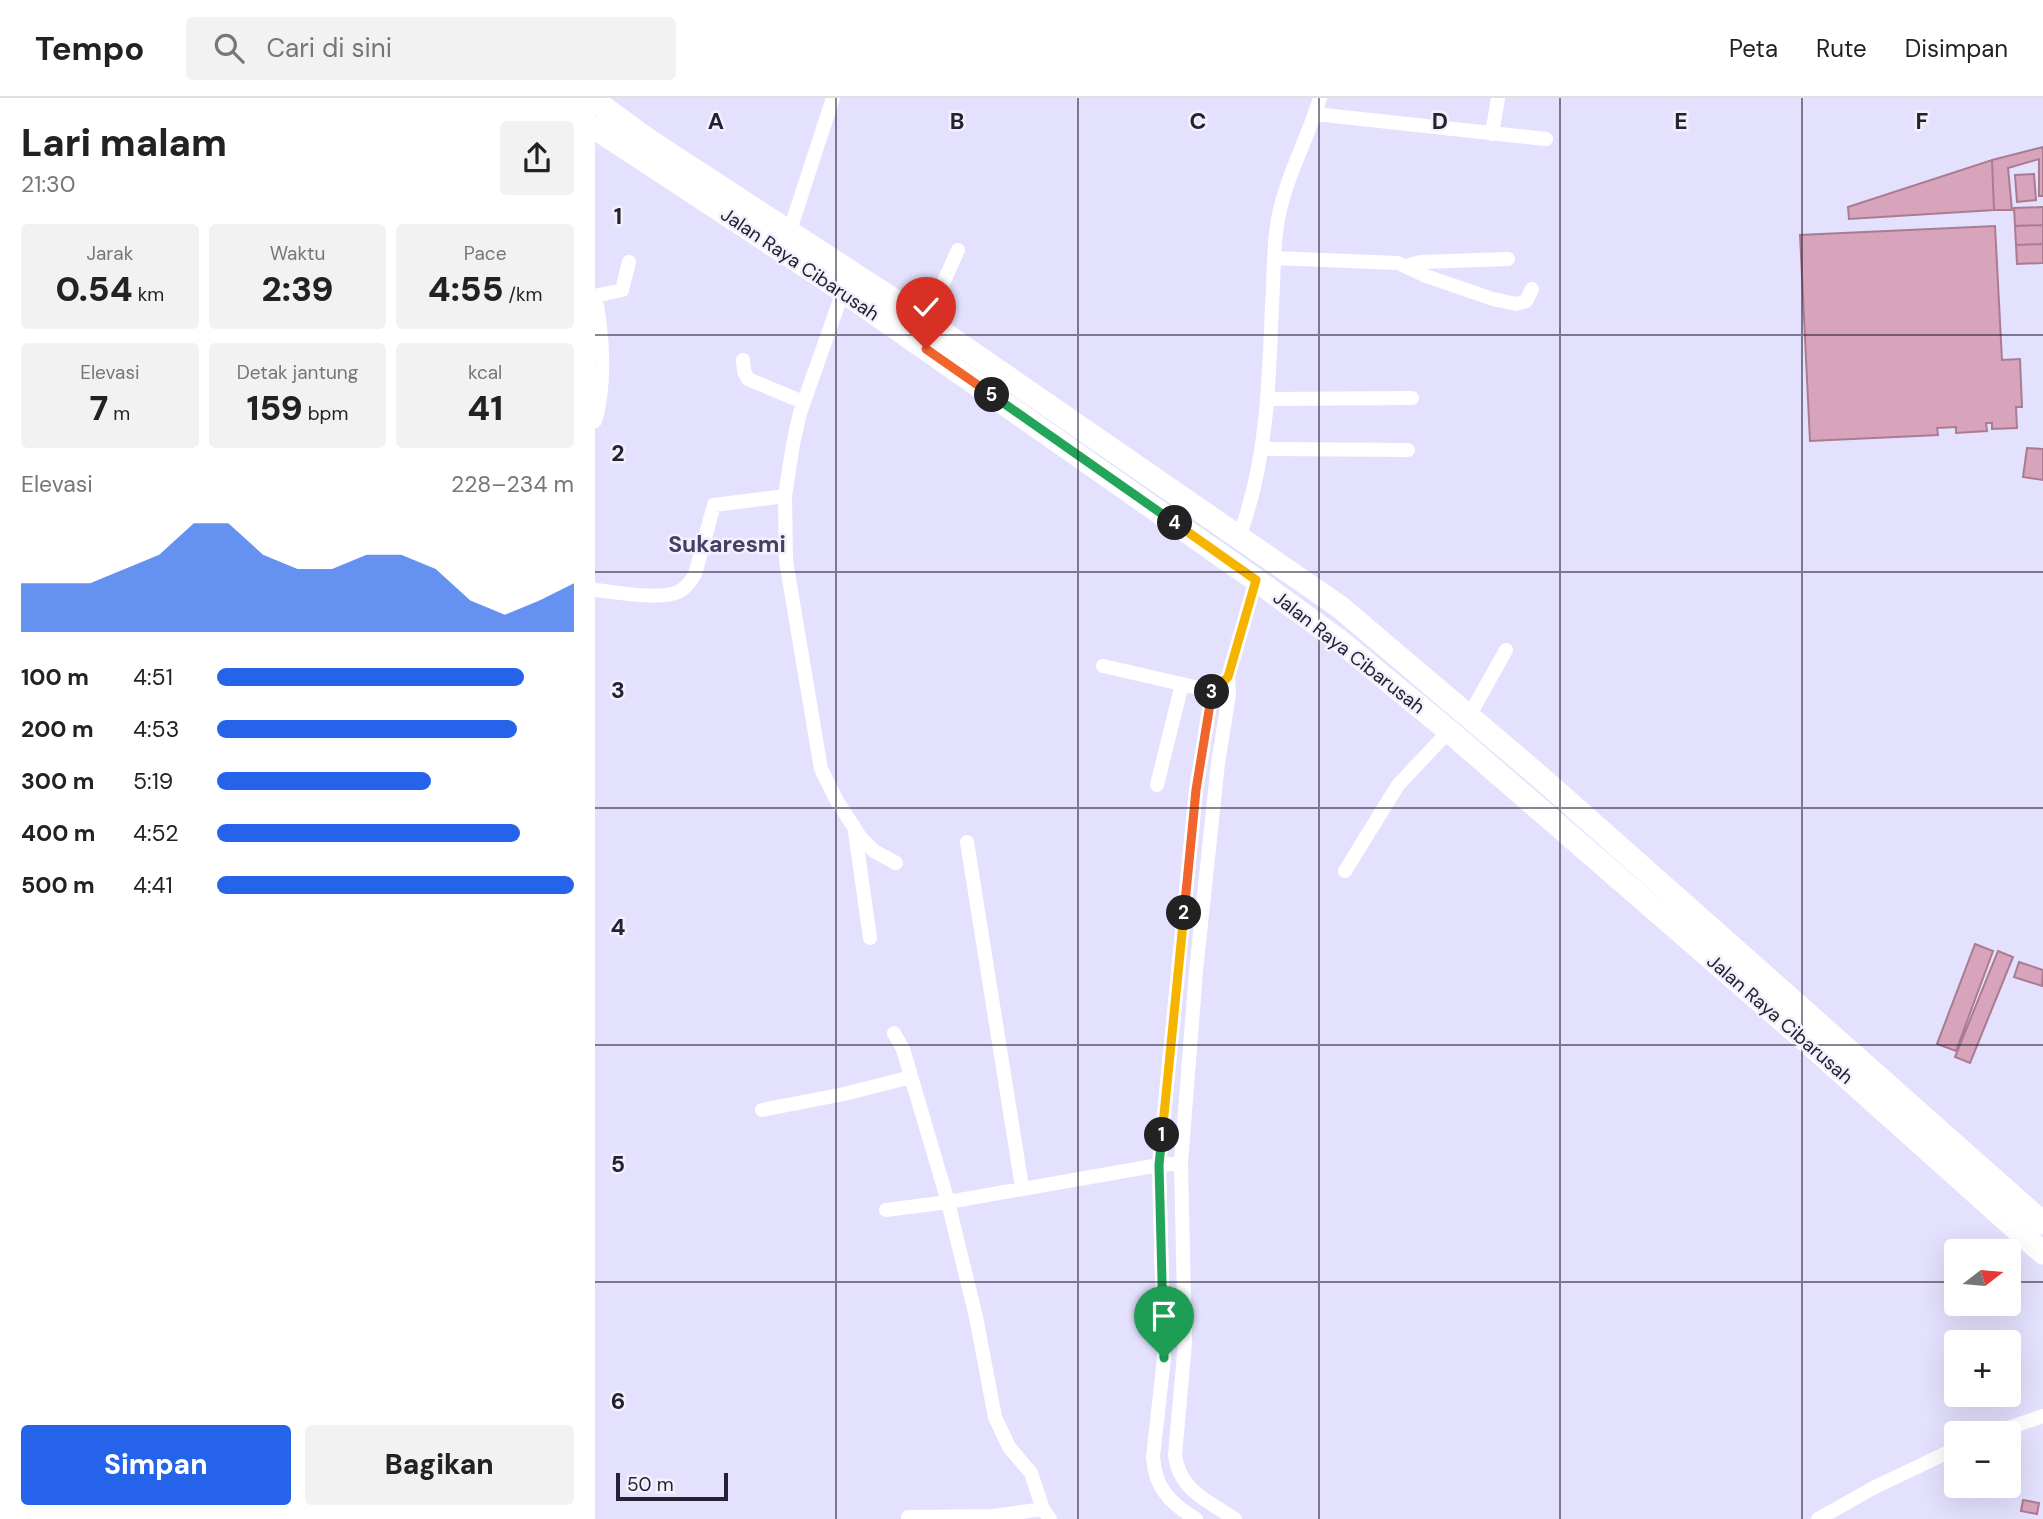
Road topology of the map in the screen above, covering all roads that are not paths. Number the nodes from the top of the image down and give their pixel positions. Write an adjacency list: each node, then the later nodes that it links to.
1 (833, 98): 8 (street)
2 (1320, 98): 5 (street)
3 (1498, 98): 6 (street)
4 (599, 111): 8 (main road, Jalan Raya Cibarusah); 15 (main road, Jalan Raya Cibarusah)
5 (1315, 114): 6 (street); 10 (street)
6 (1492, 134): 7 (street)
7 (1546, 139)
8 (789, 233): 17 (main road, Jalan Raya Cibarusah)
9 (958, 250): 17 (street)
10 (1275, 258): 13 (street); 20 (street)
11 (1508, 259): 13 (street)
12 (629, 262): 16 (street)
13 (1407, 266): 14 (street)
14 (1532, 289)
15 (843, 291): 21 (street); 27 (main road, Jalan Raya Cibarusah)
16 (595, 296): 22 (street)
17 (926, 321): 26 (main road, Jalan Raya Cibarusah)
18 (743, 360): 21 (street)
19 (1412, 398): 20 (street)
20 (1268, 399): 23 (street)
21 (803, 402): 25 (street)
22 (595, 421)
23 (1263, 449): 24 (street); 26 (street)
24 (1408, 450)
25 (785, 496): 28 (street); 38 (street)
26 (1239, 537): 35 (main road, Jalan Raya Cibarusah)
27 (1256, 580): 31 (street); 36 (main road, Jalan Raya Cibarusah)
28 (595, 590)
29 (1506, 650): 35 (street)
30 (1103, 666): 32 (street)
31 (1228, 677): 33 (street); 34 (street)
32 (1182, 684): 33 (street); 37 (street)
33 (1212, 691): 34 (street); 47 (street)
34 (1229, 695): 46 (street)
35 (1469, 716): 51 (main road, Jalan Raya Cibarusah)
36 (1449, 732): 41 (street); 52 (main road, Jalan Raya Cibarusah)
37 (1157, 785)
38 (855, 830): 40 (street); 42 (street)
39 (967, 842): 48 (street)
40 (896, 863)
41 (1345, 871)
42 (870, 938)
43 (894, 1033): 44 (street)
44 (911, 1077): 45 (street); 49 (street)
45 (762, 1110)
46 (1181, 1163): 47 (street); 60 (street)
47 (1159, 1165): 48 (street); 59 (street)
48 (1022, 1187): 49 (street)
49 (948, 1202): 50 (street); 56 (street)
50 (886, 1210)
51 (2043, 1223)
52 (2043, 1253)
53 (2043, 1416): 54 (street)
54 (2021, 1423)
55 (1944, 1454): 61 (street)
56 (1046, 1514): 58 (street)
57 (908, 1517): 58 (street)
58 (992, 1518)
59 (1196, 1519)
60 (1235, 1519)
61 (1818, 1519)

